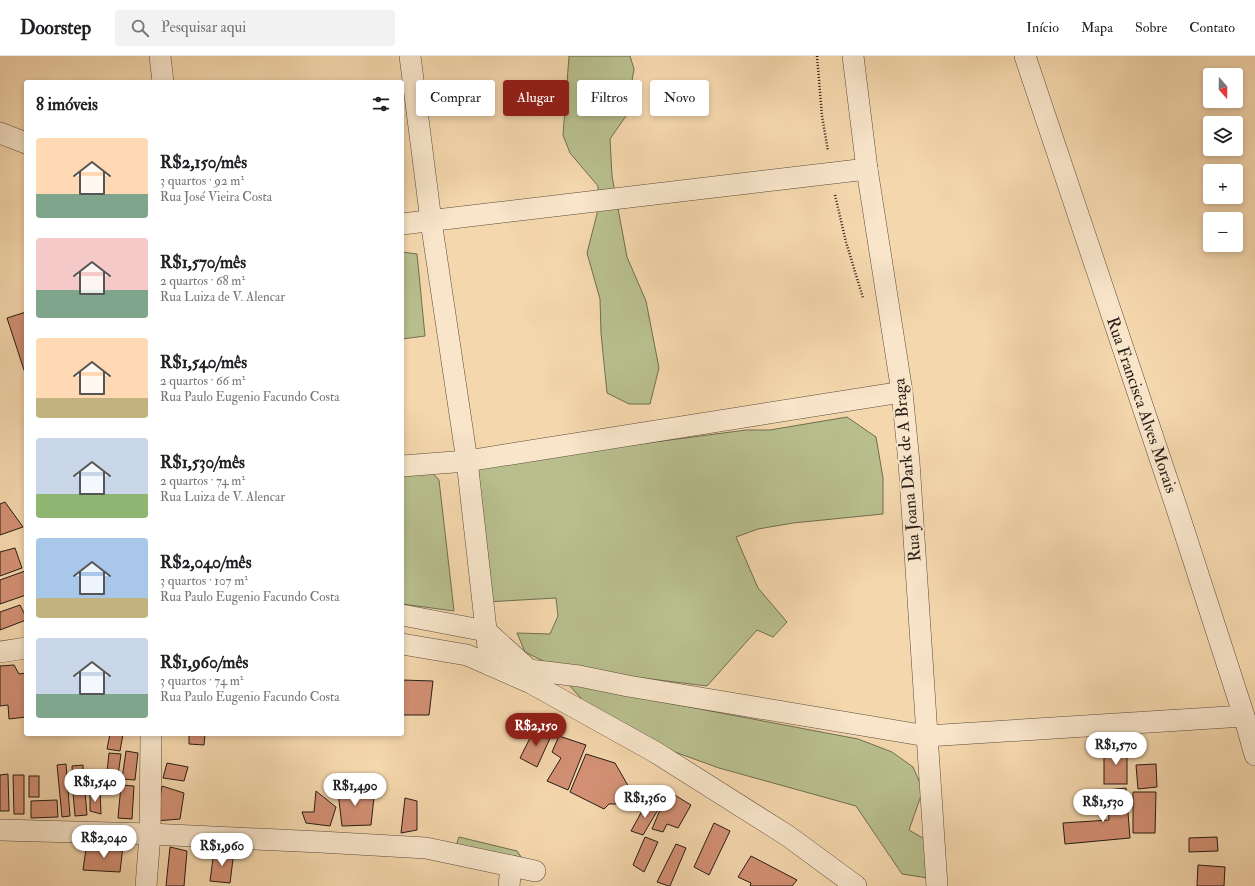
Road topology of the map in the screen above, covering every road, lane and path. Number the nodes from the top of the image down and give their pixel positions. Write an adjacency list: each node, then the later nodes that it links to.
1 (160, 56): 6 (street)
2 (410, 56): 11 (street)
3 (817, 56): 10 (path)
4 (853, 56): 9 (street, Rua Joana Dark de A Braga)
5 (1025, 56): 23 (street, Rua Francisca Alves Morais)
6 (162, 80)
7 (0, 133): 8 (street)
8 (24, 142)
9 (867, 169): 10 (street); 14 (street, Rua Joana Dark de A Braga)
10 (831, 174): 11 (street); 13 (path)
11 (431, 221): 12 (street); 15 (street)
12 (404, 224)
13 (864, 303)
14 (902, 392): 15 (street); 25 (street, Rua Joana Dark de A Braga)
15 (467, 461): 16 (street); 18 (street)
16 (404, 466)
17 (404, 614): 18 (street)
18 (486, 631): 22 (street); 25 (street)
19 (404, 644): 22 (street)
20 (24, 648): 21 (street)
21 (0, 652)
22 (490, 665): 33 (street)
23 (1244, 716): 25 (street); 26 (street, Rua Francisca Alves Morais)
24 (151, 736): 28 (street)
25 (927, 736): 34 (street, Rua Joana Dark de A Braga)
26 (1255, 754)
27 (0, 830): 28 (street)
28 (150, 834): 29 (street); 31 (street)
29 (512, 866): 30 (street); 32 (street)
30 (535, 870)
31 (146, 886)
32 (509, 886)
33 (856, 886)
34 (937, 886)

